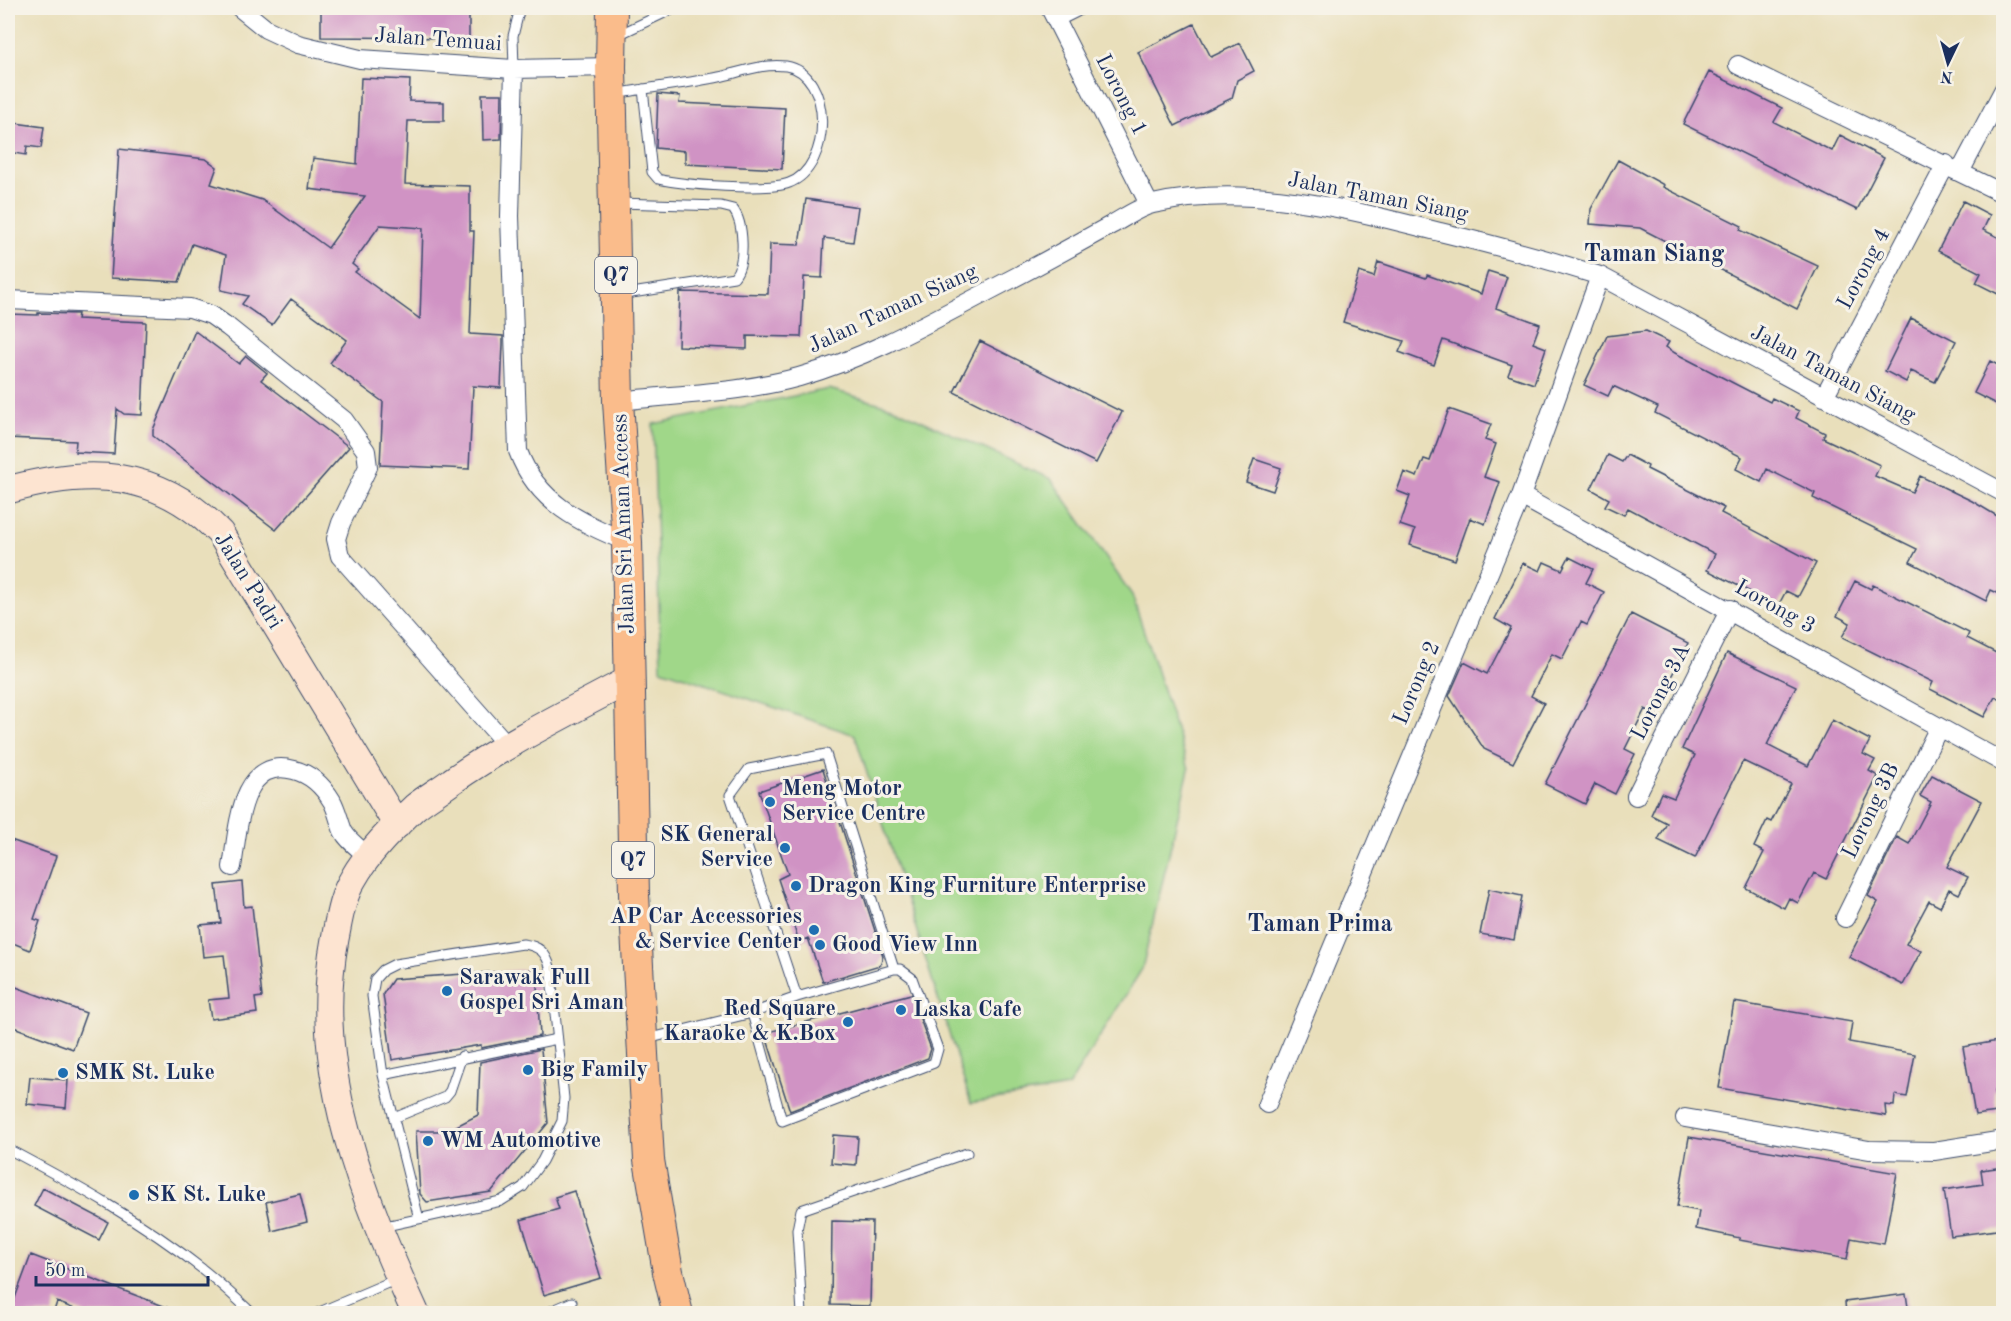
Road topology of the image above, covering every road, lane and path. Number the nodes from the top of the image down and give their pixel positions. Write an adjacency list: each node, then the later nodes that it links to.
1 (240, 8): 9 (street, Jalan Temuai)
2 (520, 8): 9 (lane)
3 (612, 8): 8 (main road, Jalan Sri Aman Access / Q7)
4 (675, 8): 8 (lane)
5 (1075, 8): 6 (street)
6 (1052, 13): 15 (street, Lorong 1)
7 (1738, 65): 12 (street)
8 (611, 67): 9 (street, Jalan Temuai); 10 (lane); 14 (main road, Jalan Sri Aman Access / Q7)
9 (514, 69): 24 (street)
10 (643, 89): 10 (lane)
11 (2004, 89): 12 (street, Lorong 4)
12 (1953, 168): 13 (street); 19 (street, Lorong 4)
13 (2004, 194)
14 (615, 203): 17 (main road, Jalan Sri Aman Access / Q7); 17 (lane)
15 (1149, 204): 16 (street, Jalan Taman Siang); 20 (street, Jalan Taman Siang)
16 (1600, 276): 19 (street, Jalan Taman Siang); 23 (street, Lorong 2)
17 (616, 295): 20 (main road, Jalan Sri Aman Access / Q7)
18 (8, 300): 28 (street)
19 (1824, 397): 22 (street, Jalan Taman Siang)
20 (618, 400): 24 (main road, Jalan Sri Aman Access / Q7)
21 (8, 490): 31 (street, Jalan Padri)
22 (2004, 493)
23 (1521, 496): 25 (street, Lorong 3); 42 (street, Lorong 2)
24 (627, 542): 26 (main road, Jalan Sri Aman Access / Q7)
25 (1730, 609): 27 (street, Lorong 3); 30 (street, Lorong 3A)
26 (629, 680): 28 (street); 39 (main road, Jalan Sri Aman Access / Q7)
27 (1940, 727): 29 (street, Lorong 3); 34 (street, Lorong 3B)
28 (507, 745): 31 (street)
29 (2004, 763)
30 (1636, 796)
31 (397, 825): 32 (street)
32 (369, 856): 33 (street); 49 (street)
33 (232, 867)
34 (1845, 918)
35 (894, 969): 36 (lane); 36 (lane); 37 (lane)
36 (797, 997): 37 (lane)
37 (752, 1013): 39 (lane)
38 (557, 1039): 40 (lane); 41 (lane); 48 (lane)
39 (642, 1040): 56 (main road, Q7)
40 (462, 1056): 41 (lane); 43 (lane)
41 (383, 1075): 43 (lane)
42 (1267, 1104)
43 (394, 1118): 48 (lane)
44 (1685, 1118): 45 (street)
45 (2004, 1140)
46 (8, 1149): 52 (lane)
47 (967, 1153): 57 (lane)
48 (419, 1219): 49 (lane)
49 (380, 1227): 50 (street)
50 (400, 1278): 53 (lane); 54 (street)
51 (572, 1302): 55 (lane)
52 (253, 1314)
53 (315, 1314)
54 (416, 1314)
55 (544, 1314)
56 (678, 1314)
57 (802, 1314)

